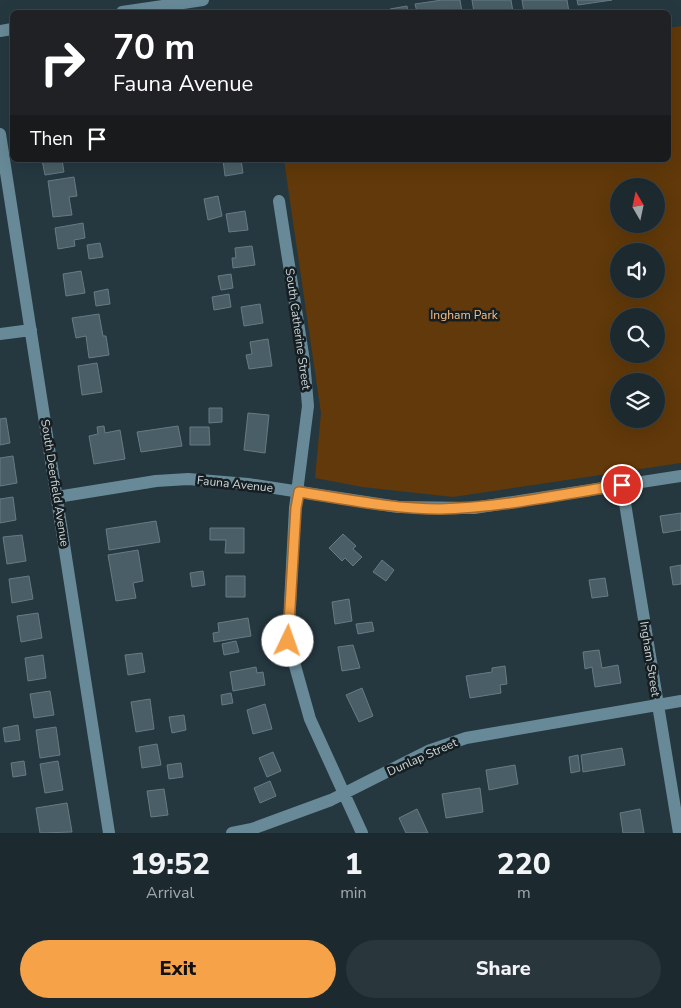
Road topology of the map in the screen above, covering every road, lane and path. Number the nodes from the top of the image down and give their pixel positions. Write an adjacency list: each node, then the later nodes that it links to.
1 (203, 0): 2 (street)
2 (136, 10)
3 (0, 134): 5 (street, South Deerfield Avenue)
4 (279, 201): 9 (street, South Catherine Street)
5 (31, 330): 6 (street); 10 (street, South Deerfield Avenue)
6 (0, 334)
7 (681, 476): 8 (street, Fauna Avenue)
8 (622, 485): 9 (street, Fauna Avenue); 12 (street, Ingham Street)
9 (299, 492): 10 (street, Fauna Avenue); 13 (street, South Catherine Street)
10 (57, 497): 14 (street, South Deerfield Avenue)
11 (681, 701): 12 (street, Dunlap Street)
12 (657, 705): 13 (street, Dunlap Street); 17 (street, Ingham Street)
13 (344, 795): 15 (street, Dunlap Street); 16 (street, South Catherine Street)
14 (109, 833)
15 (232, 833)
16 (362, 833)
17 (679, 833)

